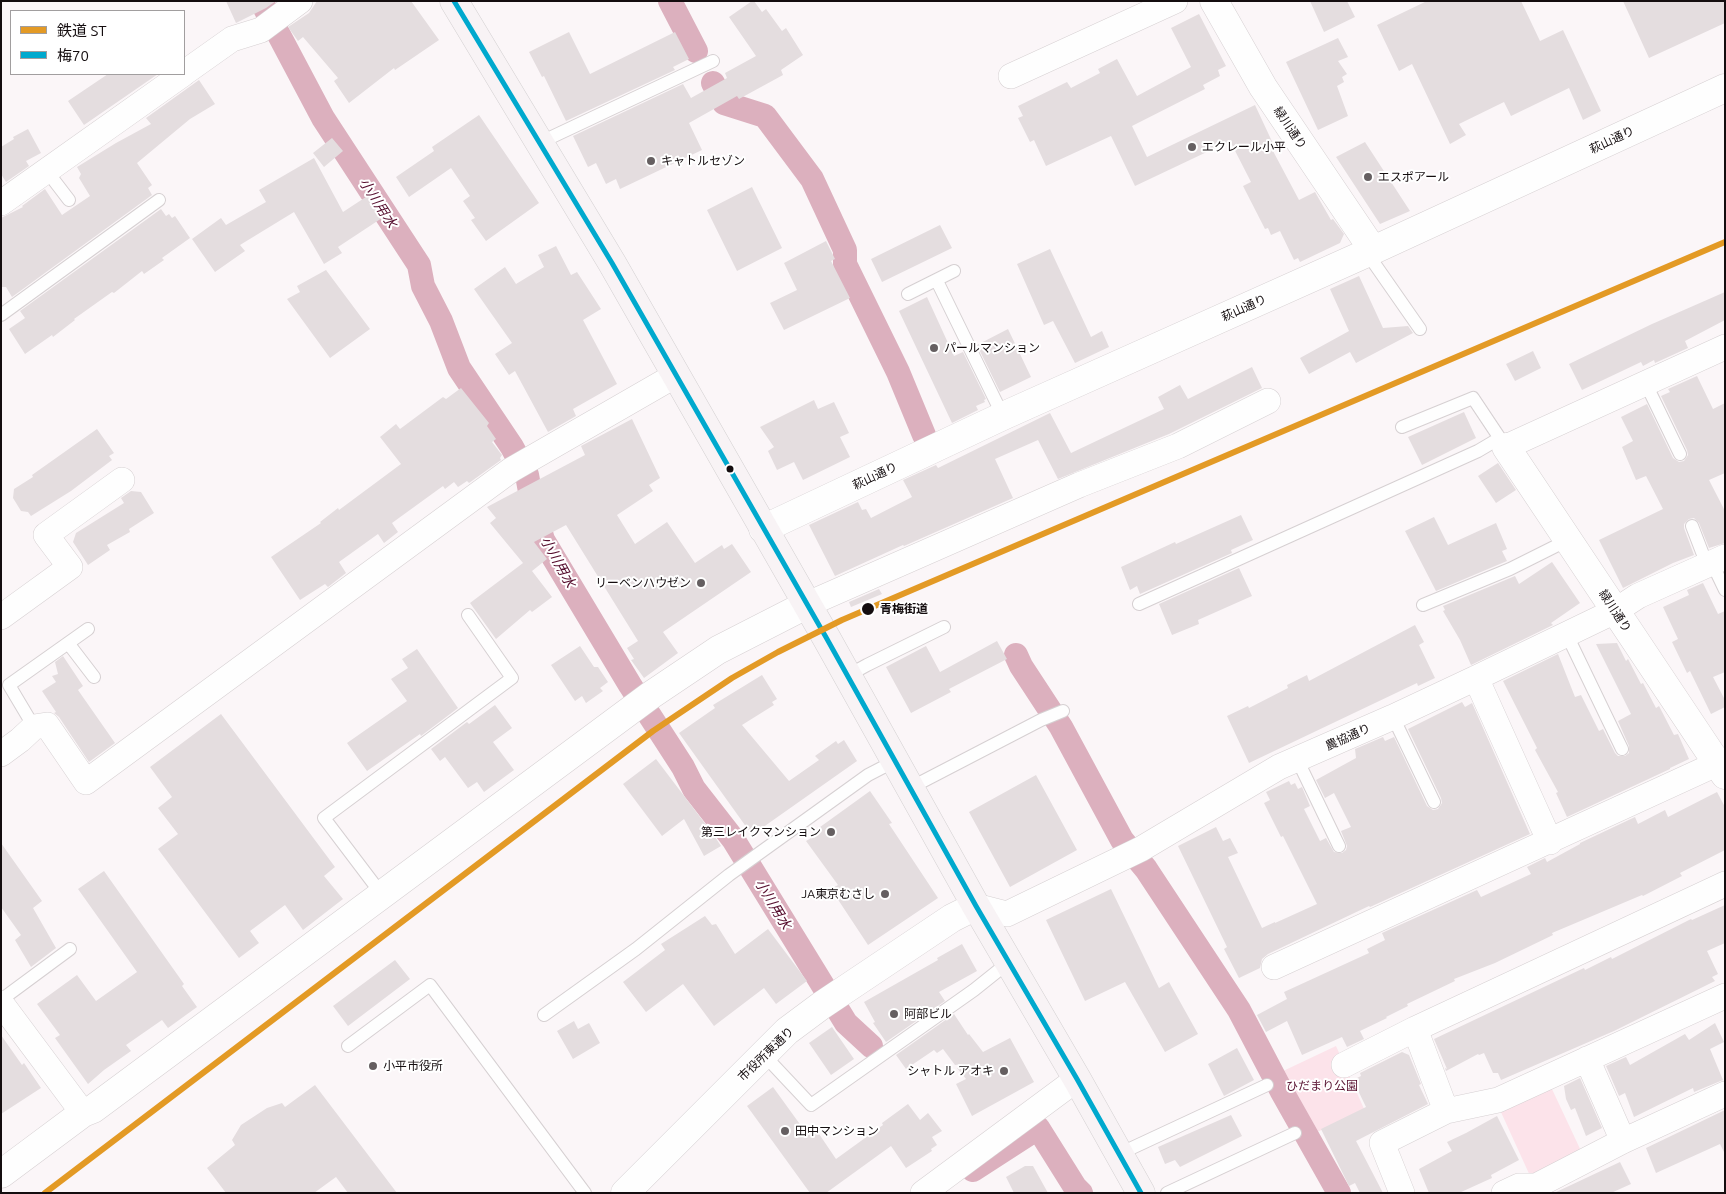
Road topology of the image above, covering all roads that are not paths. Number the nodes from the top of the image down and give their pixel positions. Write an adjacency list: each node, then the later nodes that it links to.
1 (300, 1): 6 (street)
2 (454, 1): 10 (main road)
3 (1175, 1): 8 (street)
4 (1214, 1): 15 (street, 緑川通り)
5 (713, 61): 10 (lane)
6 (185, 72)
7 (180, 75): 11 (street)
8 (1011, 76)
9 (1725, 88): 15 (street, 萩山通り)
10 (539, 143): 22 (main road)
11 (46, 170): 12 (lane); 14 (street)
12 (69, 200)
13 (159, 200): 19 (lane)
14 (1, 204)
15 (1370, 251): 20 (lane); 25 (street, 萩山通り)
16 (954, 271): 17 (lane)
17 (937, 281): 18 (lane); 25 (lane)
18 (908, 294)
19 (1, 315)
20 (1420, 329)
21 (1725, 348): 23 (street)
22 (676, 375): 31 (main road); 50 (street)
23 (1646, 384): 27 (street); 28 (lane)
24 (1268, 400): 36 (street)
25 (1003, 416): 31 (street, 萩山通り)
26 (1402, 427): 27 (lane)
27 (1503, 443): 32 (street, 緑川通り); 35 (lane)
28 (1680, 454)
29 (122, 480): 40 (street)
30 (1692, 526): 33 (lane)
31 (763, 529): 36 (main road)
32 (1568, 540): 37 (lane); 38 (street, 緑川通り)
33 (1715, 562): 34 (lane); 38 (street, 農協通り)
34 (1725, 590)
35 (1140, 604)
36 (806, 605): 45 (main road); 61 (street)
37 (1423, 605)
38 (1615, 611): 43 (street, 農協通り); 55 (street, 緑川通り)
39 (468, 615): 61 (lane)
40 (1, 617)
41 (944, 627): 45 (lane)
42 (88, 629): 44 (lane)
43 (1567, 635): 47 (street, 農協通り); 51 (lane)
44 (68, 643): 46 (lane); 50 (lane)
45 (847, 676): 54 (main road)
46 (94, 677)
47 (1476, 678): 49 (street, 農協通り); 58 (street)
48 (1063, 711): 56 (lane)
49 (1393, 717): 53 (street, 農協通り); 57 (lane)
50 (34, 727): 52 (street)
51 (1622, 749)
52 (1, 754)
53 (1297, 759): 59 (lane); 62 (street, 農協通り)
54 (895, 760): 56 (main road); 69 (lane)
55 (1722, 766): 58 (street)
56 (910, 788): 62 (main road)
57 (1434, 802)
58 (1550, 842): 65 (street)
59 (1340, 846)
60 (1725, 884): 70 (street)
61 (383, 896): 79 (street)
62 (976, 906): 64 (main road); 72 (street, 市役所東通り)
63 (70, 949): 67 (lane)
64 (1008, 962): 72 (lane); 75 (main road)
65 (1274, 967)
66 (1725, 996): 73 (street)
67 (1, 1000)
68 (1, 1003): 79 (street)
69 (544, 1015)
70 (1415, 1029): 74 (street); 78 (street)
71 (348, 1046): 84 (lane)
72 (764, 1055): 85 (street, 市役所東通り)
73 (1588, 1059): 78 (street); 81 (street)
74 (1344, 1065)
75 (1077, 1079): 82 (main road); 86 (street)
76 (1267, 1085): 82 (lane)
77 (1725, 1094): 81 (street)
78 (1446, 1111): 89 (street)
79 (83, 1113): 83 (street)
80 (1295, 1133): 88 (lane)
81 (1623, 1141): 90 (street)
82 (1119, 1154): 87 (main road)
83 (1, 1174)
84 (585, 1193)
85 (625, 1193)
86 (923, 1193)
87 (1141, 1193)
88 (1167, 1193)
89 (1402, 1193)
90 (1504, 1193)

